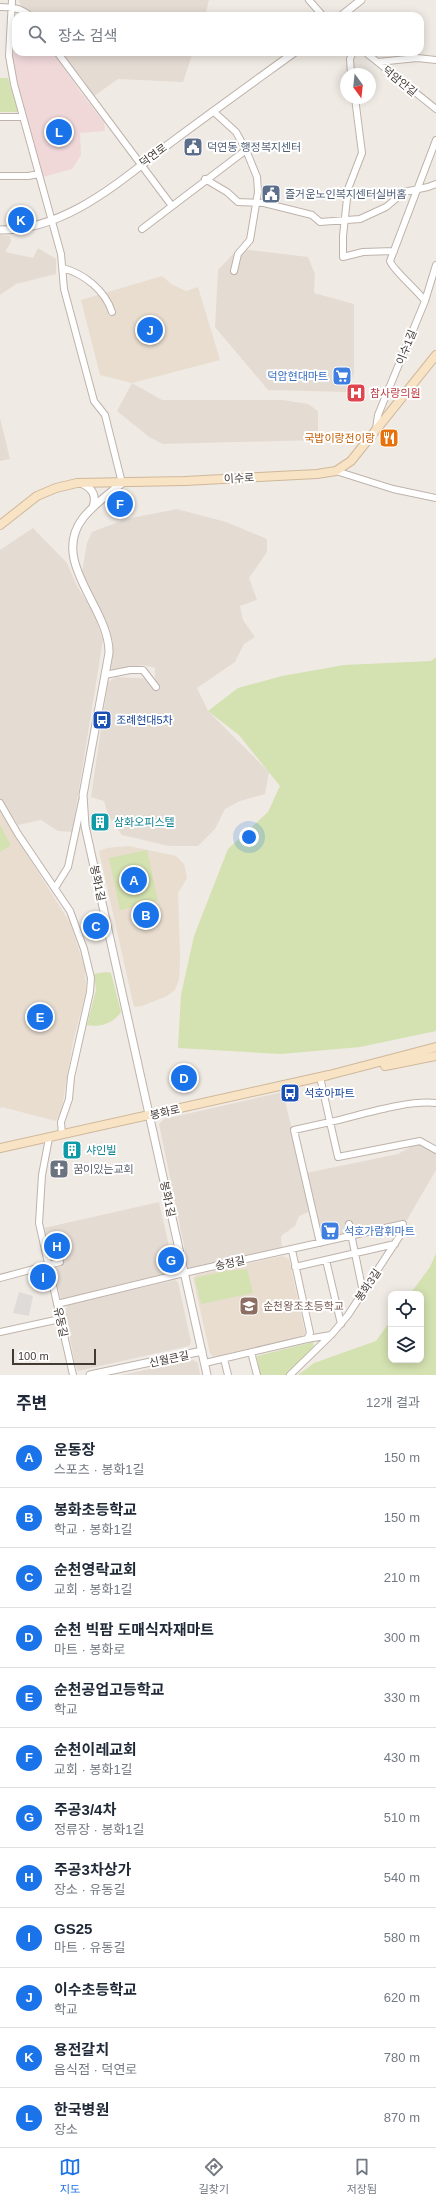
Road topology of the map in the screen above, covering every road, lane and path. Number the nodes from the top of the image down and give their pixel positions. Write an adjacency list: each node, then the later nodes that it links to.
1 (309, 0): 6 (street)
2 (361, 0): 7 (street)
3 (12, 3): 4 (street); 5 (street); 19 (street)
4 (0, 7)
5 (25, 12)
6 (320, 12)
7 (346, 12)
8 (60, 56): 22 (street)
9 (289, 56): 17 (street, 덕연로)
10 (351, 56): 14 (street)
11 (370, 56): 13 (street, 덕암안길)
12 (436, 60): 13 (street)
13 (378, 62): 16 (street, 덕암안길)
14 (351, 68)
15 (355, 104): 30 (street)
16 (436, 110)
17 (213, 111): 21 (street); 22 (street, 덕연로)
18 (0, 117): 19 (street)
19 (23, 117): 23 (street)
20 (436, 140): 27 (street)
21 (246, 150): 25 (street); 28 (street)
22 (140, 164): 29 (street); 31 (street, 덕연로)
23 (39, 174): 24 (street); 31 (street)
24 (0, 176)
25 (205, 179): 28 (street); 29 (street)
26 (436, 184): 27 (street)
27 (418, 189): 30 (street); 34 (street)
28 (256, 202): 30 (street); 37 (street)
29 (172, 206): 32 (street)
30 (345, 220): 34 (street)
31 (52, 221): 33 (street, 덕연로); 36 (street)
32 (142, 229)
33 (0, 230)
34 (394, 251): 38 (street)
35 (436, 265): 38 (street, 이수1길)
36 (63, 268): 39 (street); 44 (street)
37 (234, 271)
38 (425, 301): 41 (street, 이수1길)
39 (112, 312)
40 (436, 355): 41 (main road, 이수로)
41 (376, 430): 42 (main road, 이수로)
42 (336, 471): 44 (main road, 이수로); 45 (street)
43 (81, 483): 44 (main road, 이수로); 46 (street); 47 (main road, 이수로)
44 (122, 483): 46 (street, 봉화1길)
45 (436, 498)
46 (93, 507): 48 (street, 봉화1길)
47 (0, 525)
48 (105, 675): 49 (street); 50 (street, 봉화1길)
49 (156, 687)
50 (83, 796): 52 (street); 58 (street, 봉화1길)
51 (0, 803): 52 (street)
52 (55, 888): 60 (street)
53 (436, 1047): 55 (main road, 봉화로)
54 (436, 1056): 55 (main road, 봉화로)
55 (329, 1075): 56 (main road, 봉화로)
56 (320, 1077): 58 (main road, 봉화로); 59 (street)
57 (436, 1103): 59 (street)
58 (150, 1116): 60 (main road, 봉화로); 75 (street, 봉화1길)
59 (330, 1122): 63 (street); 67 (street)
60 (62, 1135): 61 (main road, 봉화로)
61 (49, 1138): 62 (main road, 봉화로); 73 (street, 유동길)
62 (0, 1148)
63 (436, 1150)
64 (349, 1224): 66 (street)
65 (403, 1224): 66 (street, 송정길); 68 (street, 봉화3길)
66 (351, 1236): 67 (street, 송정길); 70 (street)
67 (320, 1243): 69 (street, 송정길)
68 (395, 1244): 70 (street); 77 (street, 봉화3길)
69 (292, 1250): 74 (street); 75 (street, 송정길)
70 (355, 1253): 71 (street); 77 (street)
71 (326, 1260): 74 (street); 80 (street)
72 (60, 1262): 73 (street)
73 (49, 1266): 76 (street); 78 (street, 유동길)
74 (295, 1267): 83 (street)
75 (184, 1273): 78 (street, 송정길); 84 (street, 봉화1길)
76 (0, 1278)
77 (363, 1292): 80 (street, 봉화3길)
78 (57, 1304): 79 (street, 유동길)
79 (60, 1319): 81 (street); 88 (street, 유동길)
80 (341, 1324): 82 (street, 봉화3길)
81 (0, 1332)
82 (332, 1334): 83 (street); 93 (street, 봉화3길)
83 (307, 1339): 85 (street)
84 (202, 1351): 87 (street, 봉화1길); 89 (street, 신월큰길)
85 (251, 1352): 86 (street); 92 (street)
86 (224, 1359): 87 (street); 91 (street)
87 (205, 1363): 90 (street, 봉화1길)
88 (73, 1375)
89 (90, 1375)
90 (207, 1375)
91 (228, 1375)
92 (257, 1375)
93 (290, 1375)

